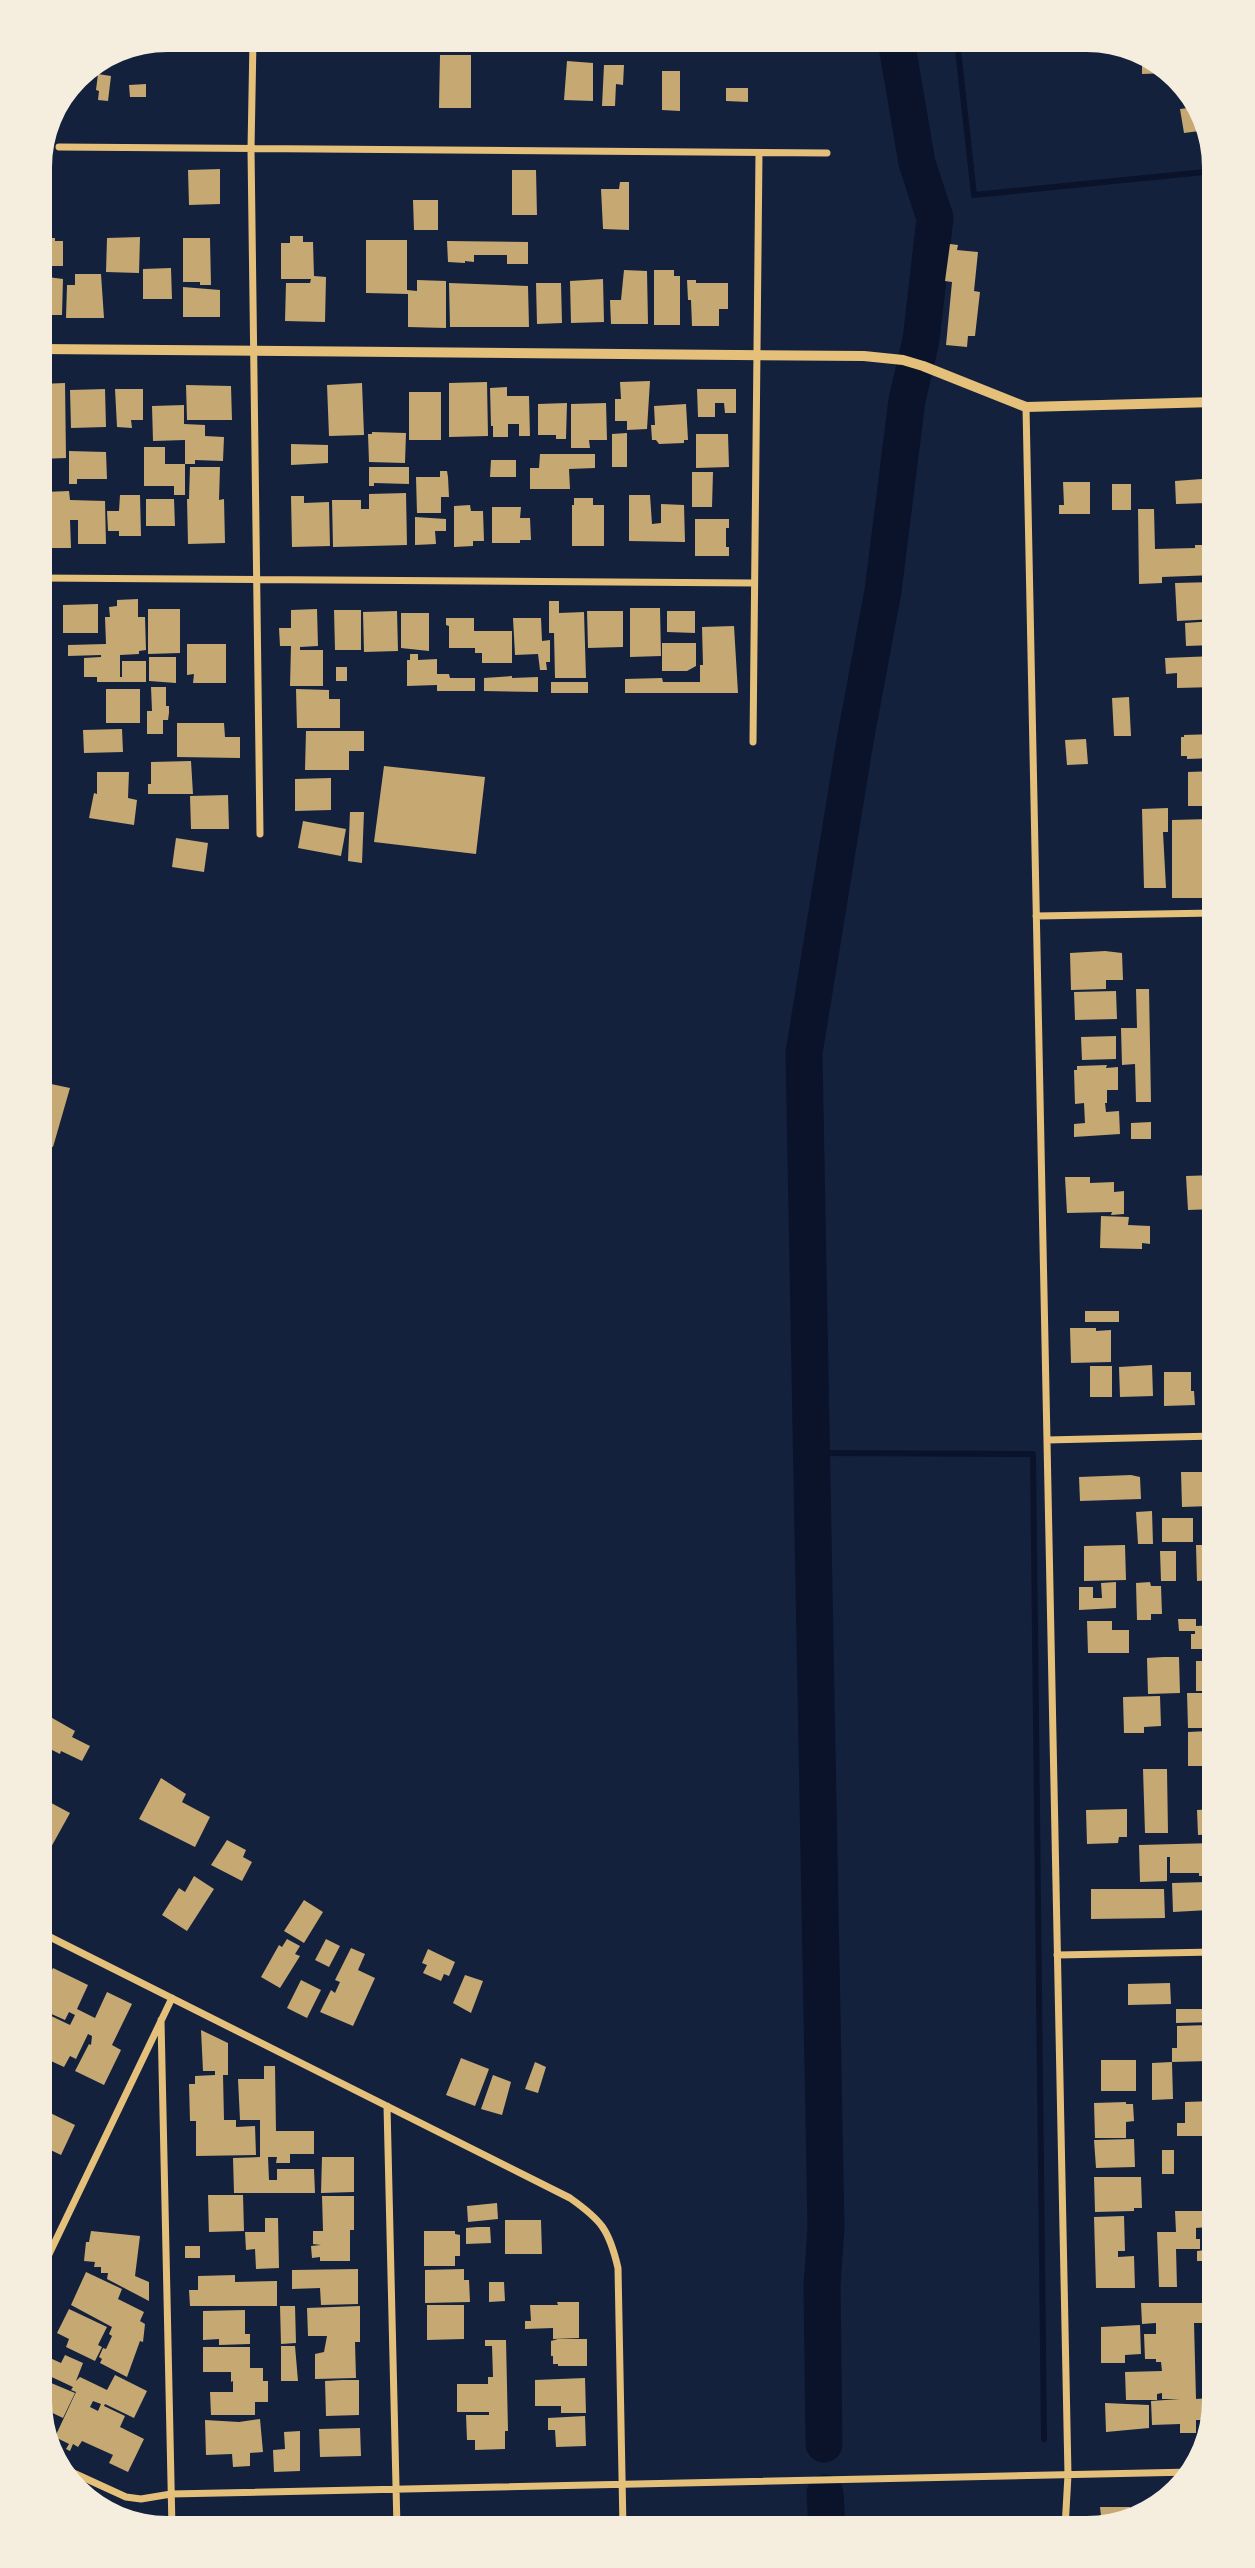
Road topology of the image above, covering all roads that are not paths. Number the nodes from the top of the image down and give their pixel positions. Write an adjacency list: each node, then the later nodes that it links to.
1 (253, 52): 3 (street)
2 (59, 147): 3 (street)
3 (251, 149): 4 (street); 7 (street)
4 (759, 153): 5 (street); 8 (street)
5 (827, 153)
6 (53, 349): 7 (street)
7 (253, 351): 8 (street); 12 (street)
8 (757, 355): 10 (street); 13 (street)
9 (1202, 402): 10 (street)
10 (1026, 407): 17 (street)
11 (53, 578): 12 (street)
12 (257, 579): 13 (street); 15 (street)
13 (754, 583): 14 (street)
14 (752, 742)
15 (260, 834)
16 (1202, 913): 17 (street)
17 (1036, 916): 19 (street)
18 (1202, 1436): 19 (street)
19 (1047, 1440): 22 (street)
20 (52, 1937): 23 (street)
21 (1202, 1952): 22 (street)
22 (1057, 1955): 28 (street)
23 (172, 1998): 24 (street); 25 (street)
24 (161, 2020): 26 (street); 32 (street)
25 (387, 2106): 30 (street); 31 (street)
26 (52, 2248)
27 (1177, 2472): 28 (street)
28 (1068, 2475): 30 (street); 36 (street)
29 (81, 2476): 32 (street)
30 (622, 2485): 31 (street); 35 (street)
31 (396, 2490): 32 (street); 34 (street)
32 (171, 2494): 33 (street)
33 (172, 2515)
34 (397, 2515)
35 (623, 2515)
36 (1066, 2516)

